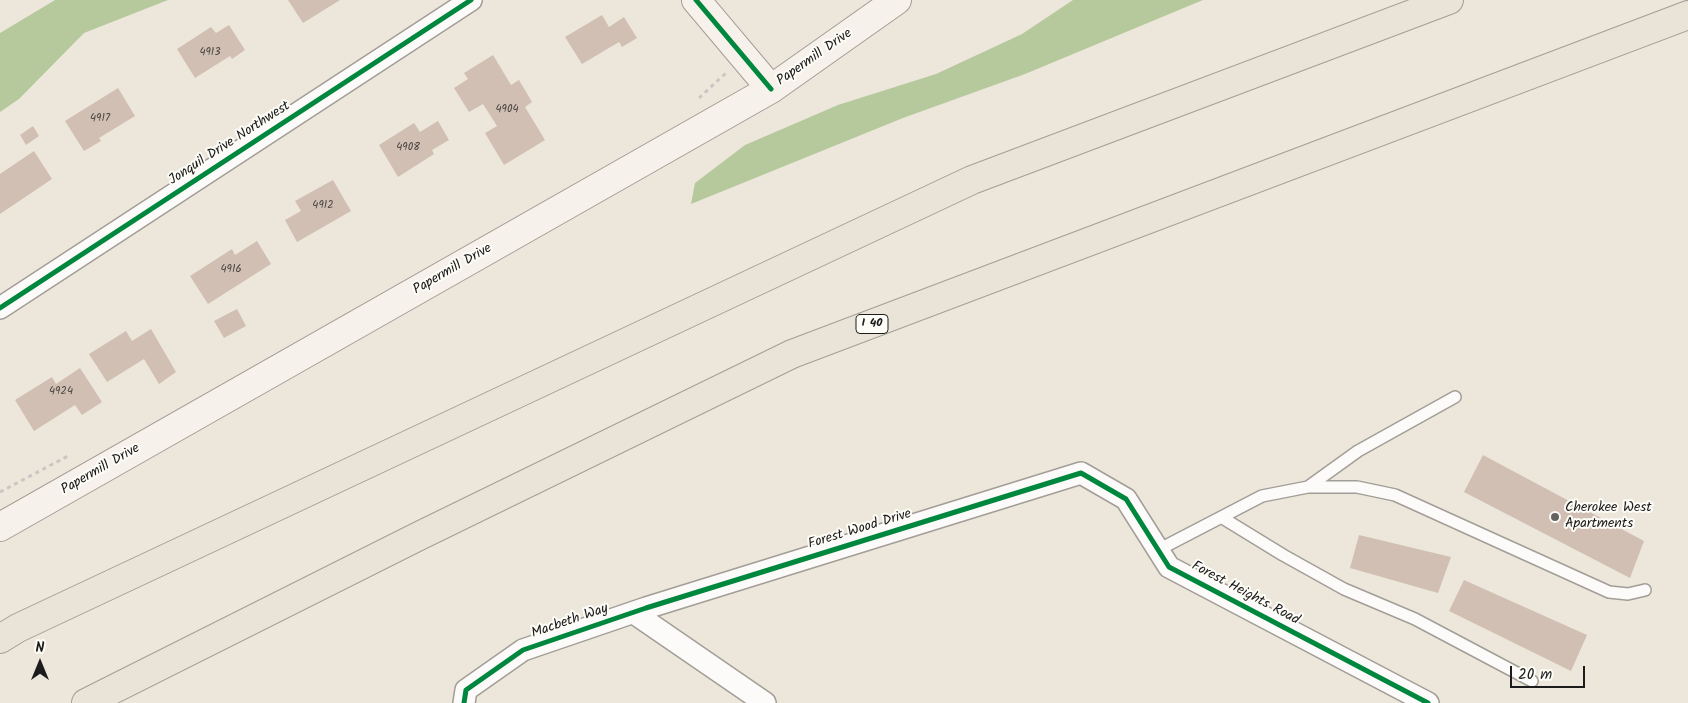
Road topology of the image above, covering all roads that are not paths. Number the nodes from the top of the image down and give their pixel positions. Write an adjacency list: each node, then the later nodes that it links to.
1 (471, 0): 7 (street, Jonquil Drive Northwest)
2 (696, 0): 6 (main road)
3 (897, 0): 6 (main road, Papermill Drive)
4 (1449, 0): 16 (highway)
5 (1688, 14): 18 (highway, I 40)
6 (771, 89): 12 (main road, Papermill Drive)
7 (0, 308)
8 (1455, 397): 10 (lane)
9 (1081, 473): 13 (street, Forest Heights Road); 15 (street, Forest Wood Drive)
10 (1308, 488): 11 (lane); 14 (lane)
11 (1221, 517): 13 (lane); 17 (lane)
12 (0, 527)
13 (1158, 550): 21 (street, Forest Heights Road)
14 (1645, 590)
15 (640, 610): 19 (street, Macbeth Way); 20 (street)
16 (0, 639)
17 (1532, 681)
18 (86, 703)
19 (464, 703)
20 (765, 703)
21 (1428, 703)

